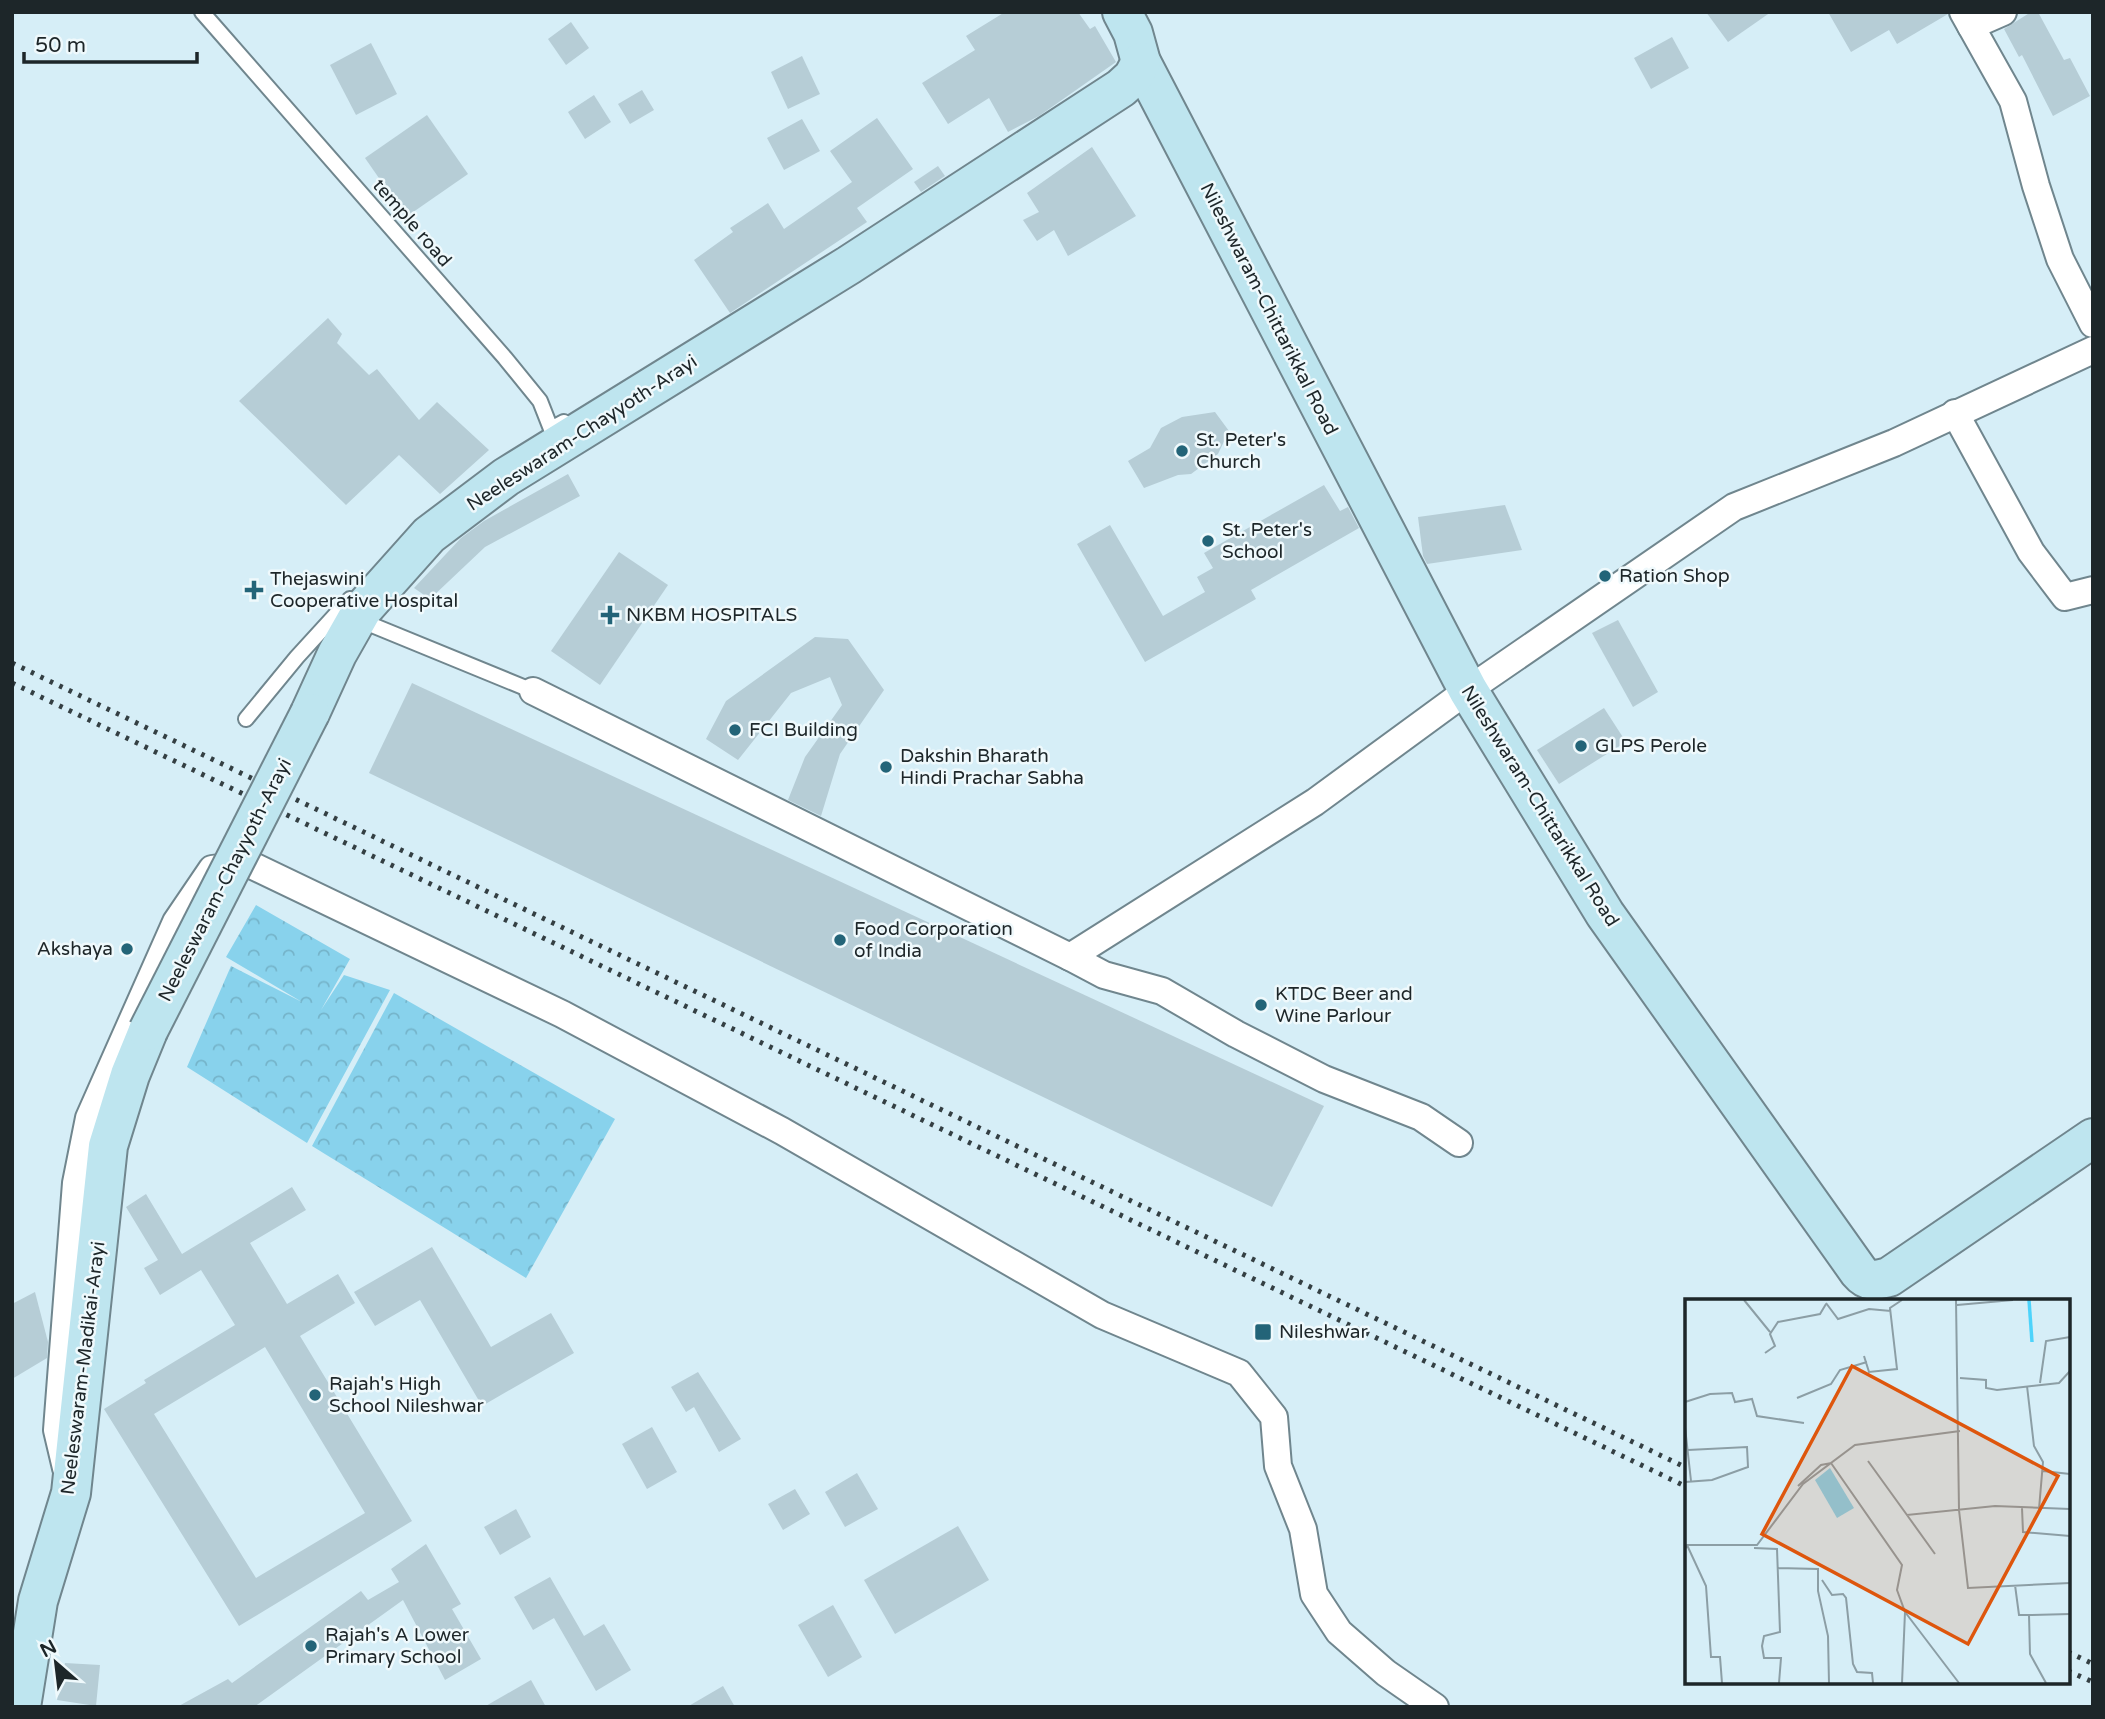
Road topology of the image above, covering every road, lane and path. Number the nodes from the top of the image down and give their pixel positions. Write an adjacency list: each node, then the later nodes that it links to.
1 (202, 12): 10 (lane, temple road)
2 (1122, 12): 5 (main road, Nileshwaram-Chittarikkal Road)
3 (2003, 12): 4 (street)
4 (1967, 19): 6 (street)
5 (1141, 62): 9 (main road, Neeleswaram-Chayyoth-Arayi); 13 (main road, Nileshwaram-Chittarikkal Road)
6 (2093, 324)
7 (2093, 350): 8 (street)
8 (1955, 413): 12 (street); 13 (street)
9 (593, 434): 10 (lane); 17 (main road, Neeleswaram-Chayyoth-Arayi, bridge)
10 (541, 436): 15 (lane)
11 (512, 492): 14 (lane)
12 (2093, 590)
13 (1468, 690): 16 (street); 18 (main road, Nileshwaram-Chittarikkal Road)
14 (533, 691): 16 (street)
15 (246, 719)
16 (1070, 957): 19 (street)
17 (148, 1031): 20 (main road, Neeleswaram-Madikai-Arayi)
18 (2093, 1138)
19 (1459, 1143)
20 (71, 1493): 21 (main road, Neeleswaram-Madikai-Arayi); 22 (street)
21 (21, 1707)
22 (1435, 1707)

